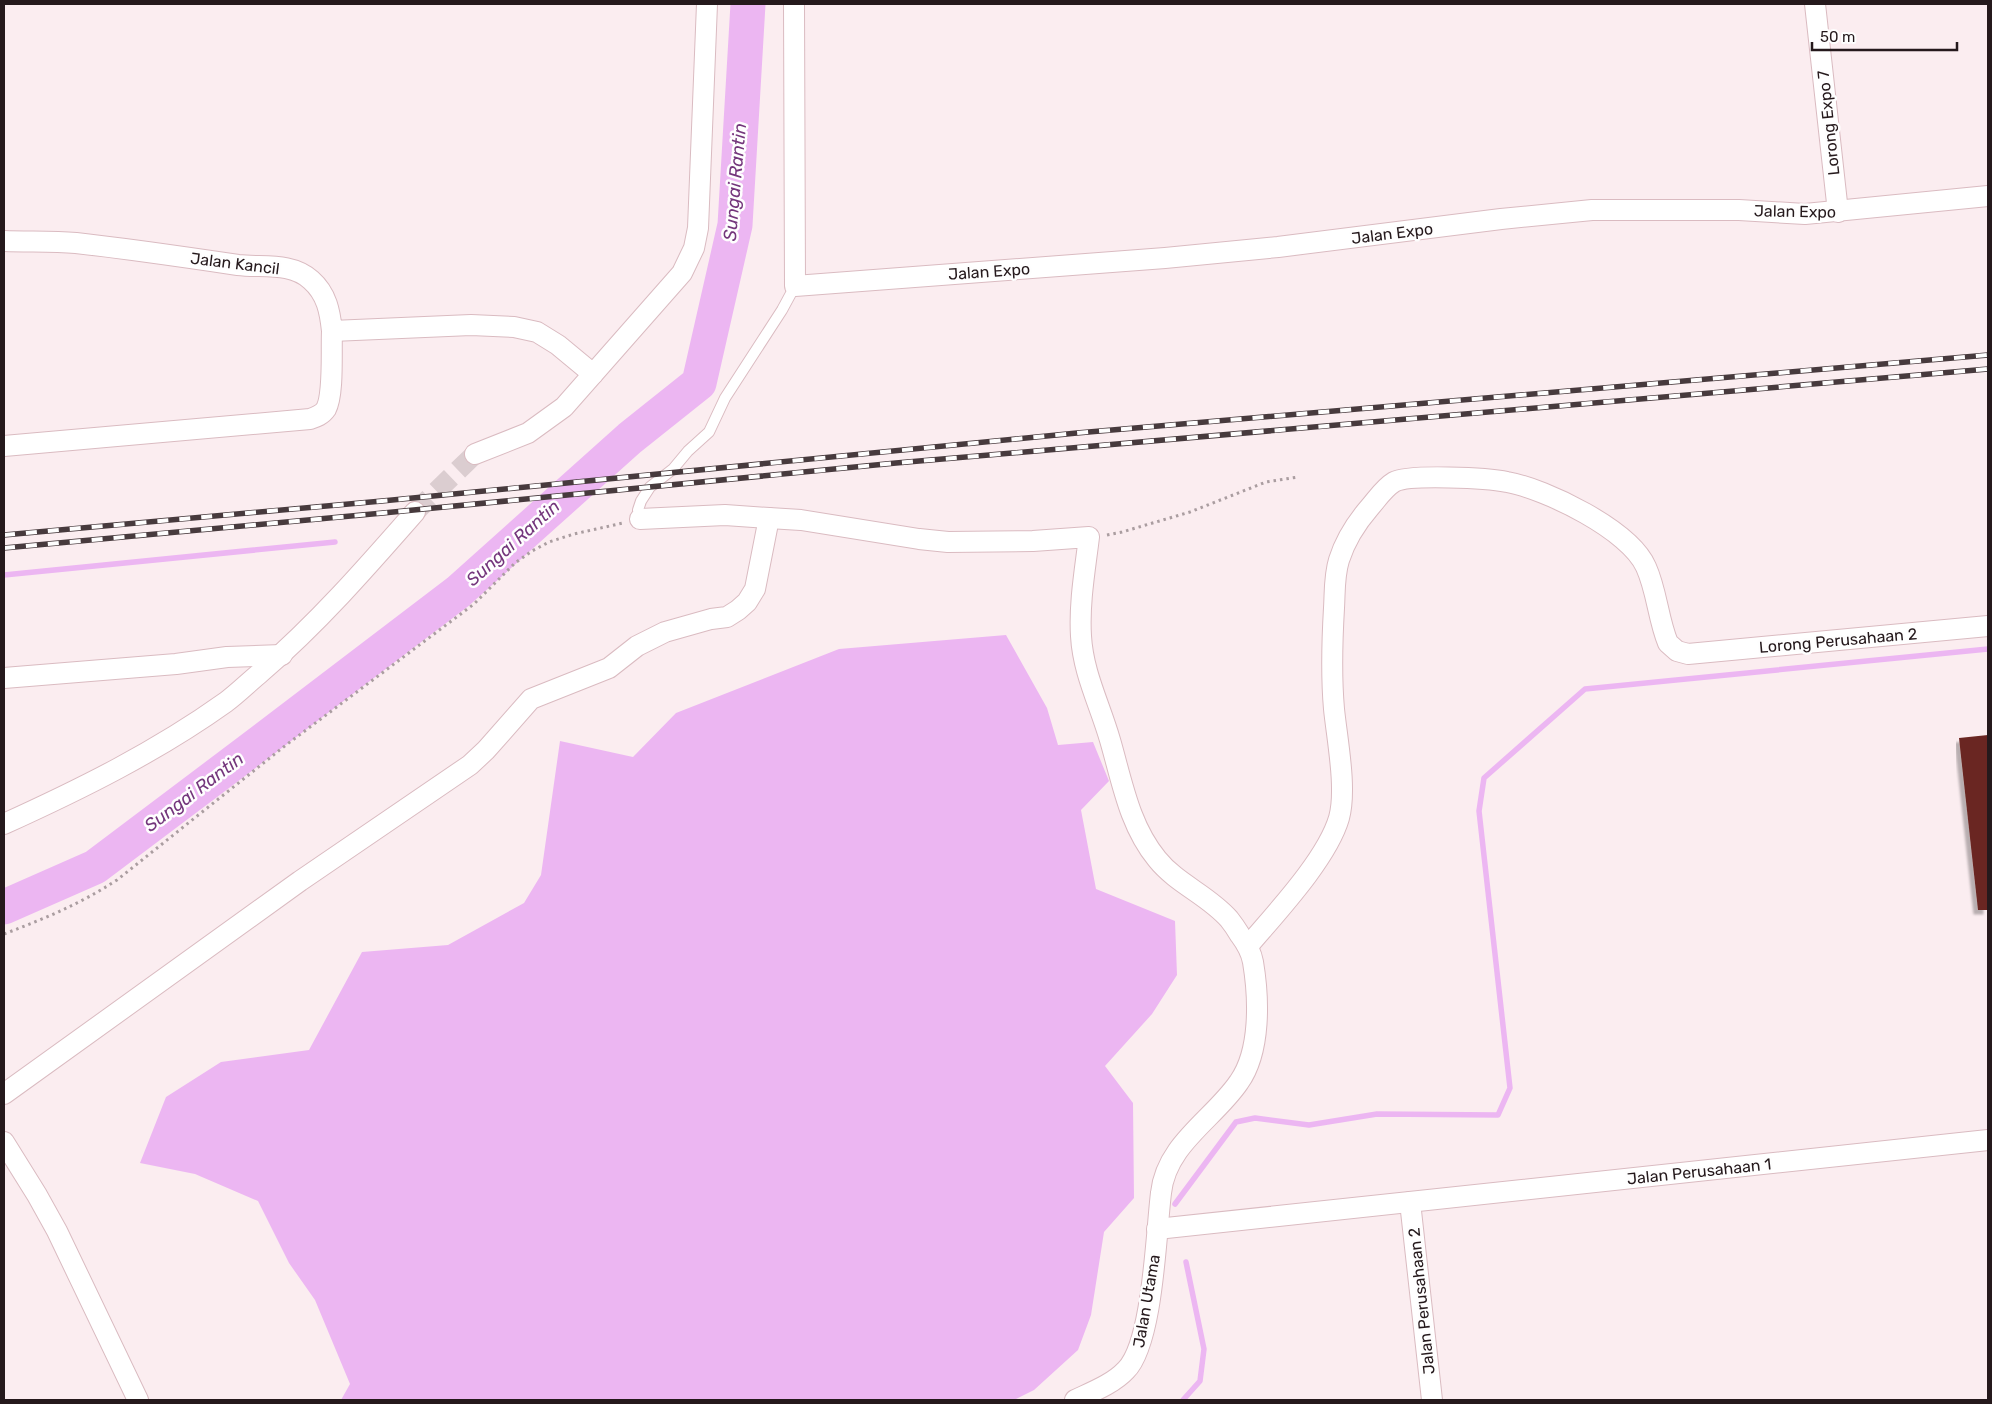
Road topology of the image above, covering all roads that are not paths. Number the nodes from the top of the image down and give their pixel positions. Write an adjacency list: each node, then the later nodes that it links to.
1 (707, 4): 9 (street)
2 (794, 4): 7 (street)
3 (1815, 4): 5 (street, Lorong Expo 7)
4 (1988, 196): 5 (street, Jalan Expo)
5 (1838, 212): 7 (street, Jalan Expo)
6 (4, 241): 8 (street, Jalan Kancil)
7 (795, 286): 14 (lane)
8 (332, 331): 9 (street); 10 (street, Jalan Kancil)
9 (592, 374): 11 (street)
10 (4, 446)
11 (475, 454)
12 (415, 512): 16 (street)
13 (769, 518): 14 (street); 19 (street); 20 (street)
14 (640, 519)
15 (1988, 626): 19 (street, Lorong Perusahaan 2)
16 (282, 654): 17 (street); 18 (street)
17 (4, 678)
18 (4, 824)
19 (1248, 946): 24 (street, Jalan Utama)
20 (4, 1094)
21 (1988, 1140): 23 (street, Jalan Perusahaan 1)
22 (4, 1142): 25 (street)
23 (1410, 1202): 24 (street, Jalan Perusahaan 1); 27 (street, Jalan Perusahaan 2)
24 (1157, 1229): 26 (street, Jalan Utama)
25 (138, 1400)
26 (1075, 1400)
27 (1432, 1400)

